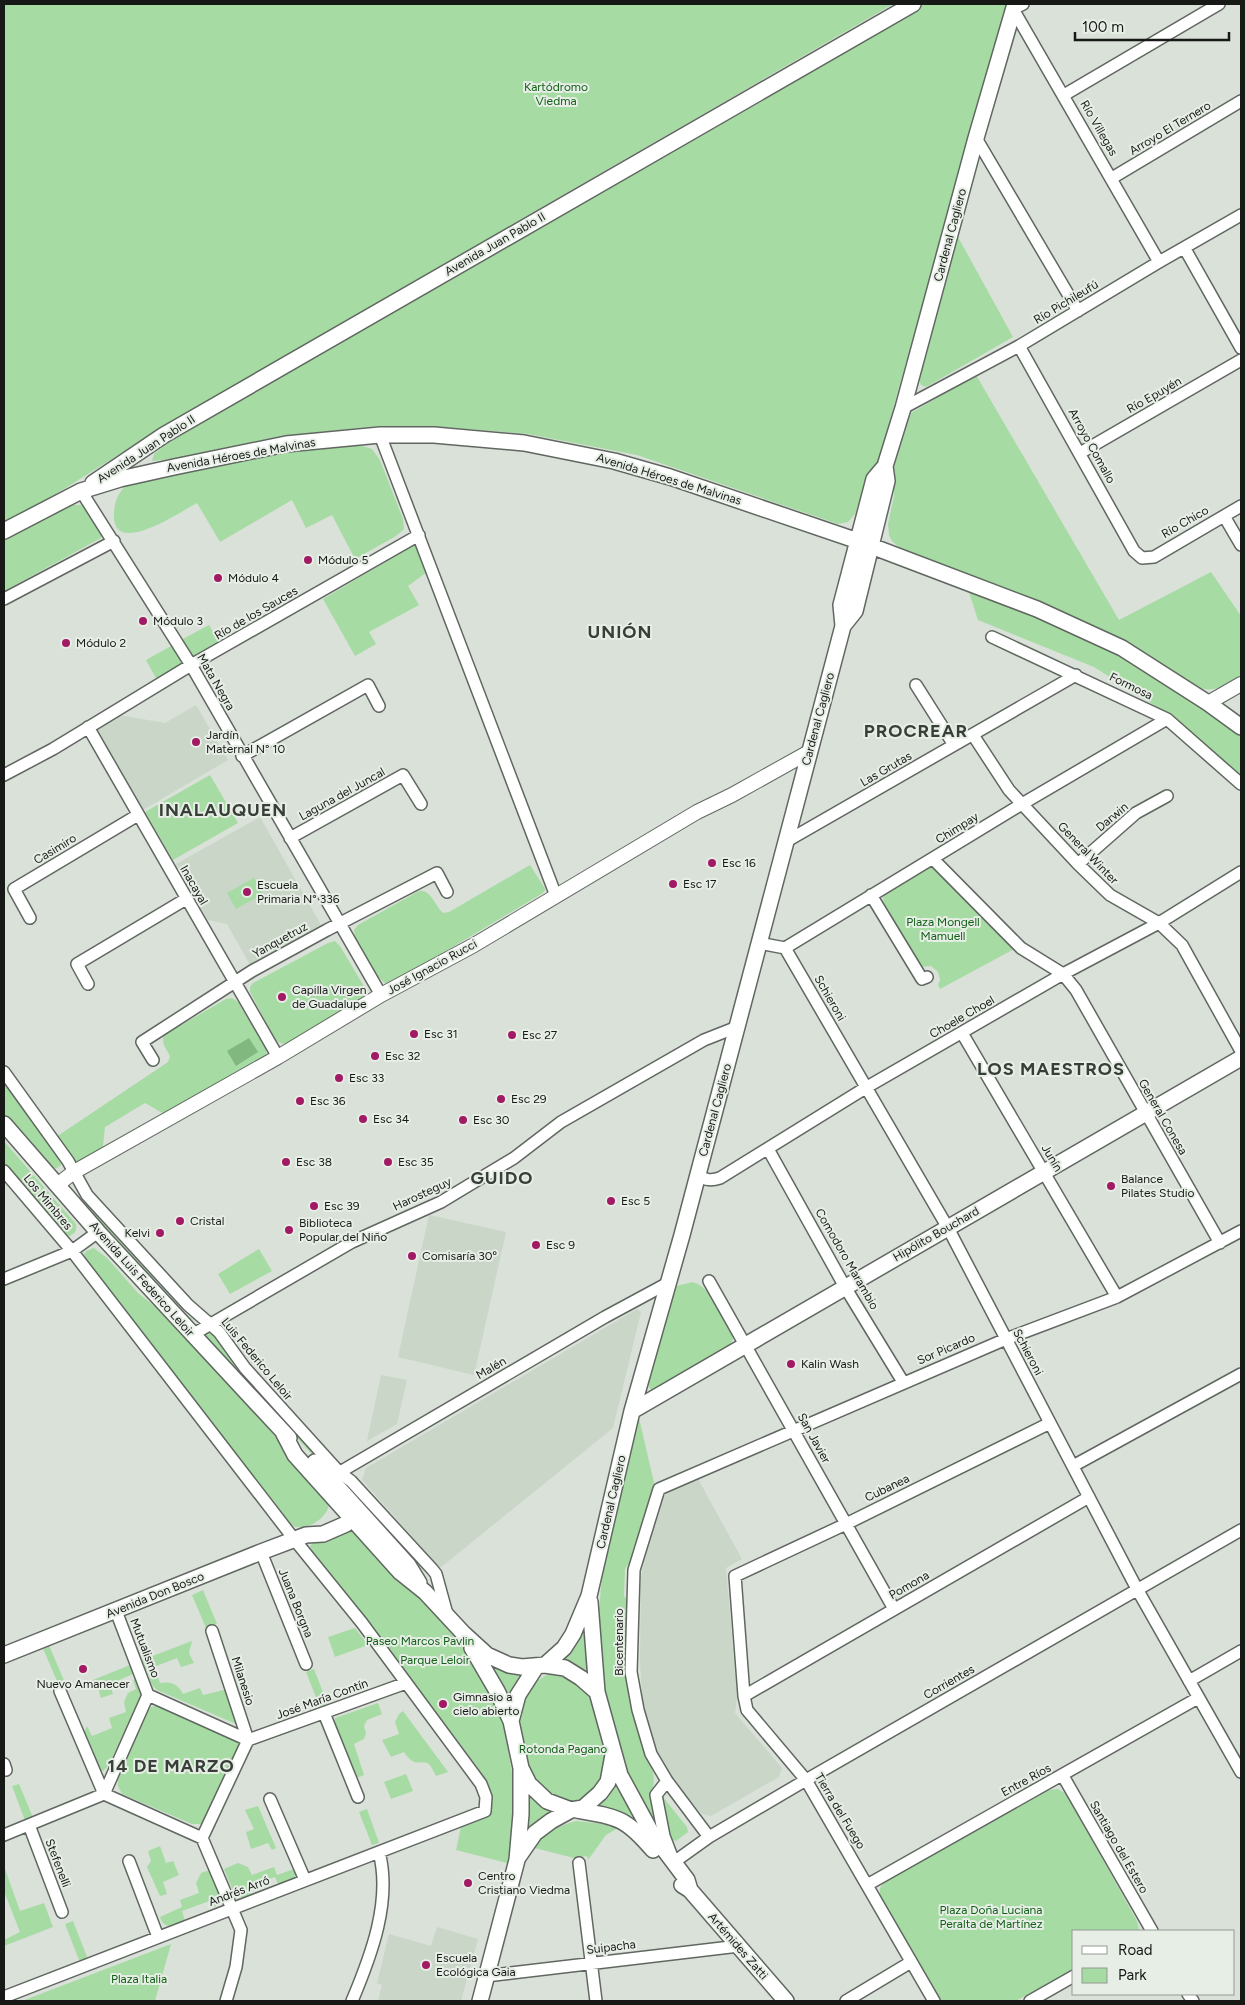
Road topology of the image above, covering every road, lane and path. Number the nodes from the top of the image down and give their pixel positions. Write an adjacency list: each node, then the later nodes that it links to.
1 (913, 4): 18 (main road, Avenida Juan Pablo II)
2 (1219, 4): 4 (street)
3 (1017, 6): 4 (street, Río Villegas); 6 (main road, Cardenal Cagliero)
4 (1064, 95): 7 (street, Río Villegas)
5 (1241, 101): 7 (street, Arroyo El Ternero)
6 (976, 138): 11 (street); 15 (main road, Cardenal Cagliero)
7 (1112, 178): 10 (street, Río Villegas)
8 (1241, 215): 9 (street, Río Pichileufú)
9 (1185, 249): 10 (street, Río Pichileufú); 13 (street)
10 (1159, 262): 11 (street, Río Pichileufú)
11 (1078, 311): 12 (street, Río Pichileufú)
12 (1019, 346): 15 (street, Río Pichileufú); 17 (street, Arroyo Comallo)
13 (1241, 348)
14 (1241, 360): 17 (street, Río Epuyén)
15 (903, 408): 24 (main road, Cardenal Cagliero)
16 (380, 435): 18 (main road, Avenida Héroes de Malvinas); 22 (street); 24 (main road, Avenida Héroes de Malvinas)
17 (1080, 453): 26 (street, Arroyo Comallo)
18 (81, 491): 21 (main road, Avenida Héroes de Malvinas); 23 (street, Mata Negra)
19 (1241, 506): 20 (street, Río Chico)
20 (1224, 516): 25 (street); 26 (street, Río Chico)
21 (4, 531)
22 (419, 536): 29 (street, Río de los Sauces); 55 (street)
23 (114, 541): 27 (street); 29 (street, Mata Negra)
24 (865, 543): 33 (main road, Avenida Héroes de Malvinas); 40 (main road, Cardenal Cagliero)
25 (1241, 545)
26 (1142, 558)
27 (4, 598)
28 (992, 637): 30 (street, Formosa)
29 (191, 665): 37 (street, Río de los Sauces); 41 (street, Mata Negra)
30 (1076, 675): 35 (street, Formosa); 38 (street, Las Grutas)
31 (1241, 684): 33 (street)
32 (916, 685): 39 (street)
33 (1208, 703): 36 (main road, Avenida Héroes de Malvinas)
34 (379, 706): 41 (street)
35 (1167, 719): 43 (street, Formosa); 46 (street, Chimpay)
36 (1241, 727)
37 (88, 728): 42 (street, Río de los Sauces); 47 (street, Inacayal)
38 (973, 735): 39 (street, Las Grutas); 46 (street, General Winter)
39 (954, 745): 49 (street, Las Grutas)
40 (809, 752): 49 (main road, Cardenal Cagliero); 55 (street, José Ignacio Rucci)
41 (242, 756): 48 (street, Mata Negra)
42 (4, 775)
43 (1241, 784)
44 (1167, 796): 51 (street, Darwin)
45 (420, 804): 48 (street, Laguna del Juncal)
46 (1022, 804): 50 (street, Chimpay); 51 (street, General Winter)
47 (138, 816): 56 (street, Inacayal); 57 (street, Casimiro)
48 (290, 838): 58 (street, Mata Negra)
49 (787, 841): 60 (main road, Cardenal Cagliero)
50 (933, 859): 54 (street, Chimpay); 62 (street, General Conesa)
51 (1078, 864): 59 (street, General Winter)
52 (1241, 872): 59 (street, Choele Choel)
53 (447, 892): 58 (street, Yanquetruz)
54 (871, 895): 61 (street, Chimpay); 63 (street)
55 (556, 896): 66 (street, José Ignacio Rucci)
56 (186, 899): 64 (street, Inacayal); 65 (street)
57 (30, 918)
58 (340, 923): 64 (street, Yanquetruz); 66 (street, Mata Negra)
59 (1159, 923): 62 (street, Choele Choel); 69 (street, General Winter)
60 (759, 943): 61 (street); 67 (main road, Cardenal Cagliero)
61 (785, 948): 74 (street, Schieroni)
62 (1063, 974): 68 (street, Choele Choel); 75 (street, General Conesa)
63 (927, 977)
64 (235, 981): 70 (street, Inacayal); 72 (street, Yanquetruz)
65 (88, 984)
66 (381, 995): 70 (street, José Ignacio Rucci)
67 (737, 1027): 81 (main road, Cardenal Cagliero); 93 (street, Harosteguy)
68 (962, 1033): 74 (street, Choele Choel); 80 (street, Junín)
69 (1241, 1051)
70 (278, 1056): 79 (street, José Ignacio Rucci)
71 (1241, 1058): 75 (main road, Hipólito Bouchard)
72 (153, 1060)
73 (4, 1072): 79 (street, Luis Federico Leloir)
74 (867, 1087): 77 (street, Choele Choel); 83 (street, Schieroni)
75 (1145, 1114): 80 (main road, Hipólito Bouchard); 86 (street, General Conesa)
76 (4, 1124): 82 (main road, Avenida Luis Federico Leloir)
77 (768, 1149): 81 (street, Choele Choel); 91 (street, Comodoro Marambio)
78 (4, 1171): 87 (street, Los Mimbres)
79 (74, 1172): 82 (street, José Ignacio Rucci); 93 (street, Luis Federico Leloir)
80 (1044, 1172): 83 (main road, Hipólito Bouchard); 92 (street, Junín)
81 (698, 1176): 90 (main road, Cardenal Cagliero)
82 (58, 1185): 85 (main road, Avenida Luis Federico Leloir)
83 (948, 1228): 91 (main road, Hipólito Bouchard); 95 (street, Schieroni)
84 (1241, 1231): 86 (street, Sor Picardo)
85 (98, 1232): 87 (street); 94 (main road, Avenida Luis Federico Leloir)
86 (1220, 1243): 92 (street, Sor Picardo)
87 (72, 1251): 88 (street); 110 (street)
88 (4, 1279)
89 (709, 1280): 96 (street, San Javier)
90 (668, 1283): 99 (main road, Cardenal Cagliero); 104 (street, Malén)
91 (846, 1286): 96 (main road, Hipólito Bouchard); 98 (street, Comodoro Marambio)
92 (1117, 1297): 95 (street, Sor Picardo)
93 (210, 1324): 94 (street, Harosteguy); 104 (street, Luis Federico Leloir)
94 (192, 1335): 102 (main road, Avenida Luis Federico Leloir)
95 (1006, 1338): 98 (street, Sor Picardo); 100 (street, Schieroni)
96 (746, 1346): 99 (main road, Hipólito Bouchard); 101 (street, San Javier)
97 (1241, 1374): 103 (street)
98 (903, 1382): 101 (street, Sor Picardo)
99 (632, 1411): 114 (main road, Cardenal Cagliero)
100 (1050, 1423): 103 (street, Schieroni); 108 (street, Cubanea)
101 (794, 1430): 105 (street, Sor Picardo); 108 (street, San Javier)
102 (283, 1432): 104 (main road, Avenida Luis Federico Leloir); 107 (main road, Avenida Luis Federico Leloir)
103 (1073, 1466): 106 (street, Schieroni)
104 (334, 1475): 107 (main road, Avenida Luis Federico Leloir); 117 (street, Luis Federico Leloir)
105 (659, 1489): 139 (street, Bicentenario)
106 (1089, 1497): 113 (street, Schieroni); 115 (street, Pomona)
107 (355, 1516): 110 (main road, Avenida Don Bosco); 117 (main road, Avenida Luis Federico Leloir)
108 (846, 1524): 112 (street, Cubanea); 115 (street, San Javier)
109 (1241, 1530): 113 (street, Corrientes)
110 (300, 1537): 111 (main road, Avenida Don Bosco); 125 (street)
111 (261, 1552): 116 (main road, Avenida Don Bosco); 122 (street, Juana Borgna)
112 (735, 1576): 129 (street, Tierra del Fuego)
113 (1137, 1589): 124 (street, Schieroni); 138 (street, Corrientes)
114 (589, 1596): 123 (main road, Cardenal Cagliero); 127 (main road, Cardenal Cagliero)
115 (894, 1609): 129 (street, Pomona)
116 (116, 1611): 121 (main road, Avenida Don Bosco); 128 (street, Mutualismo)
117 (448, 1616): 119 (main road, Avenida Luis Federico Leloir)
118 (212, 1631): 133 (street, Milanesio)
119 (464, 1634): 123 (main road, Avenida Luis Federico Leloir); 132 (main road, Avenida Luis Federico Leloir)
120 (1241, 1651): 124 (street)
121 (4, 1655)
122 (306, 1664)
123 (541, 1666): 127 (main road); 132 (main road)
124 (1189, 1681): 130 (street, Schieroni)
125 (406, 1683): 131 (street, José María Contín); 148 (street, Andrés Arró)
126 (60, 1691): 140 (street)
127 (597, 1692): 134 (main road)
128 (148, 1695): 133 (street); 140 (street)
129 (744, 1696): 138 (street, Tierra del Fuego)
130 (1198, 1698): 135 (street, Schieroni); 137 (street, Entre Ríos)
131 (324, 1713): 133 (street, José María Contín); 141 (street)
132 (511, 1720): 136 (main road)
133 (248, 1740): 147 (street)
134 (614, 1753): 143 (main road); 151 (main road, Artémides Zatti)
135 (1240, 1767)
136 (521, 1768): 143 (main road); 149 (main road)
137 (1063, 1776): 154 (street, Entre Ríos); 158 (street, Santiago del Estero)
138 (806, 1780): 146 (street, Corrientes); 154 (street, Tierra del Fuego)
139 (667, 1782): 146 (street, Bicentenario); 151 (street)
140 (104, 1794): 144 (street); 147 (street)
141 (358, 1797)
142 (270, 1799): 153 (street)
143 (574, 1810): 149 (main road); 155 (main road, Artémides Zatti)
144 (29, 1825): 145 (street); 157 (street, Stefenelli)
145 (4, 1835)
146 (710, 1837): 151 (street, Corrientes)
147 (202, 1838): 156 (street)
148 (379, 1852): 153 (street, Andrés Arró); 168 (street)
149 (517, 1860): 163 (main road)
150 (129, 1861): 159 (street)
151 (674, 1862): 155 (main road, Artémides Zatti)
152 (579, 1863): 162 (street)
153 (305, 1880): 156 (street, Andrés Arró)
154 (867, 1885): 161 (street, Tierra del Fuego)
155 (690, 1890): 160 (main road, Artémides Zatti)
156 (232, 1908): 159 (street, Andrés Arró); 167 (street)
157 (62, 1912)
158 (1151, 1930)
159 (158, 1937): 165 (street, Andrés Arró)
160 (739, 1946): 162 (street, Suipacha); 166 (main road, Artémides Zatti)
161 (912, 1962): 171 (street); 172 (street, Tierra del Fuego)
162 (591, 1963): 163 (street, Suipacha); 170 (street)
163 (486, 1976): 169 (main road)
164 (1072, 1977): 173 (street)
165 (4, 1997)
166 (781, 1998)
167 (226, 2001)
168 (352, 2001)
169 (480, 2001)
170 (596, 2001)
171 (846, 2001)
172 (934, 2001)
173 (1030, 2001)

